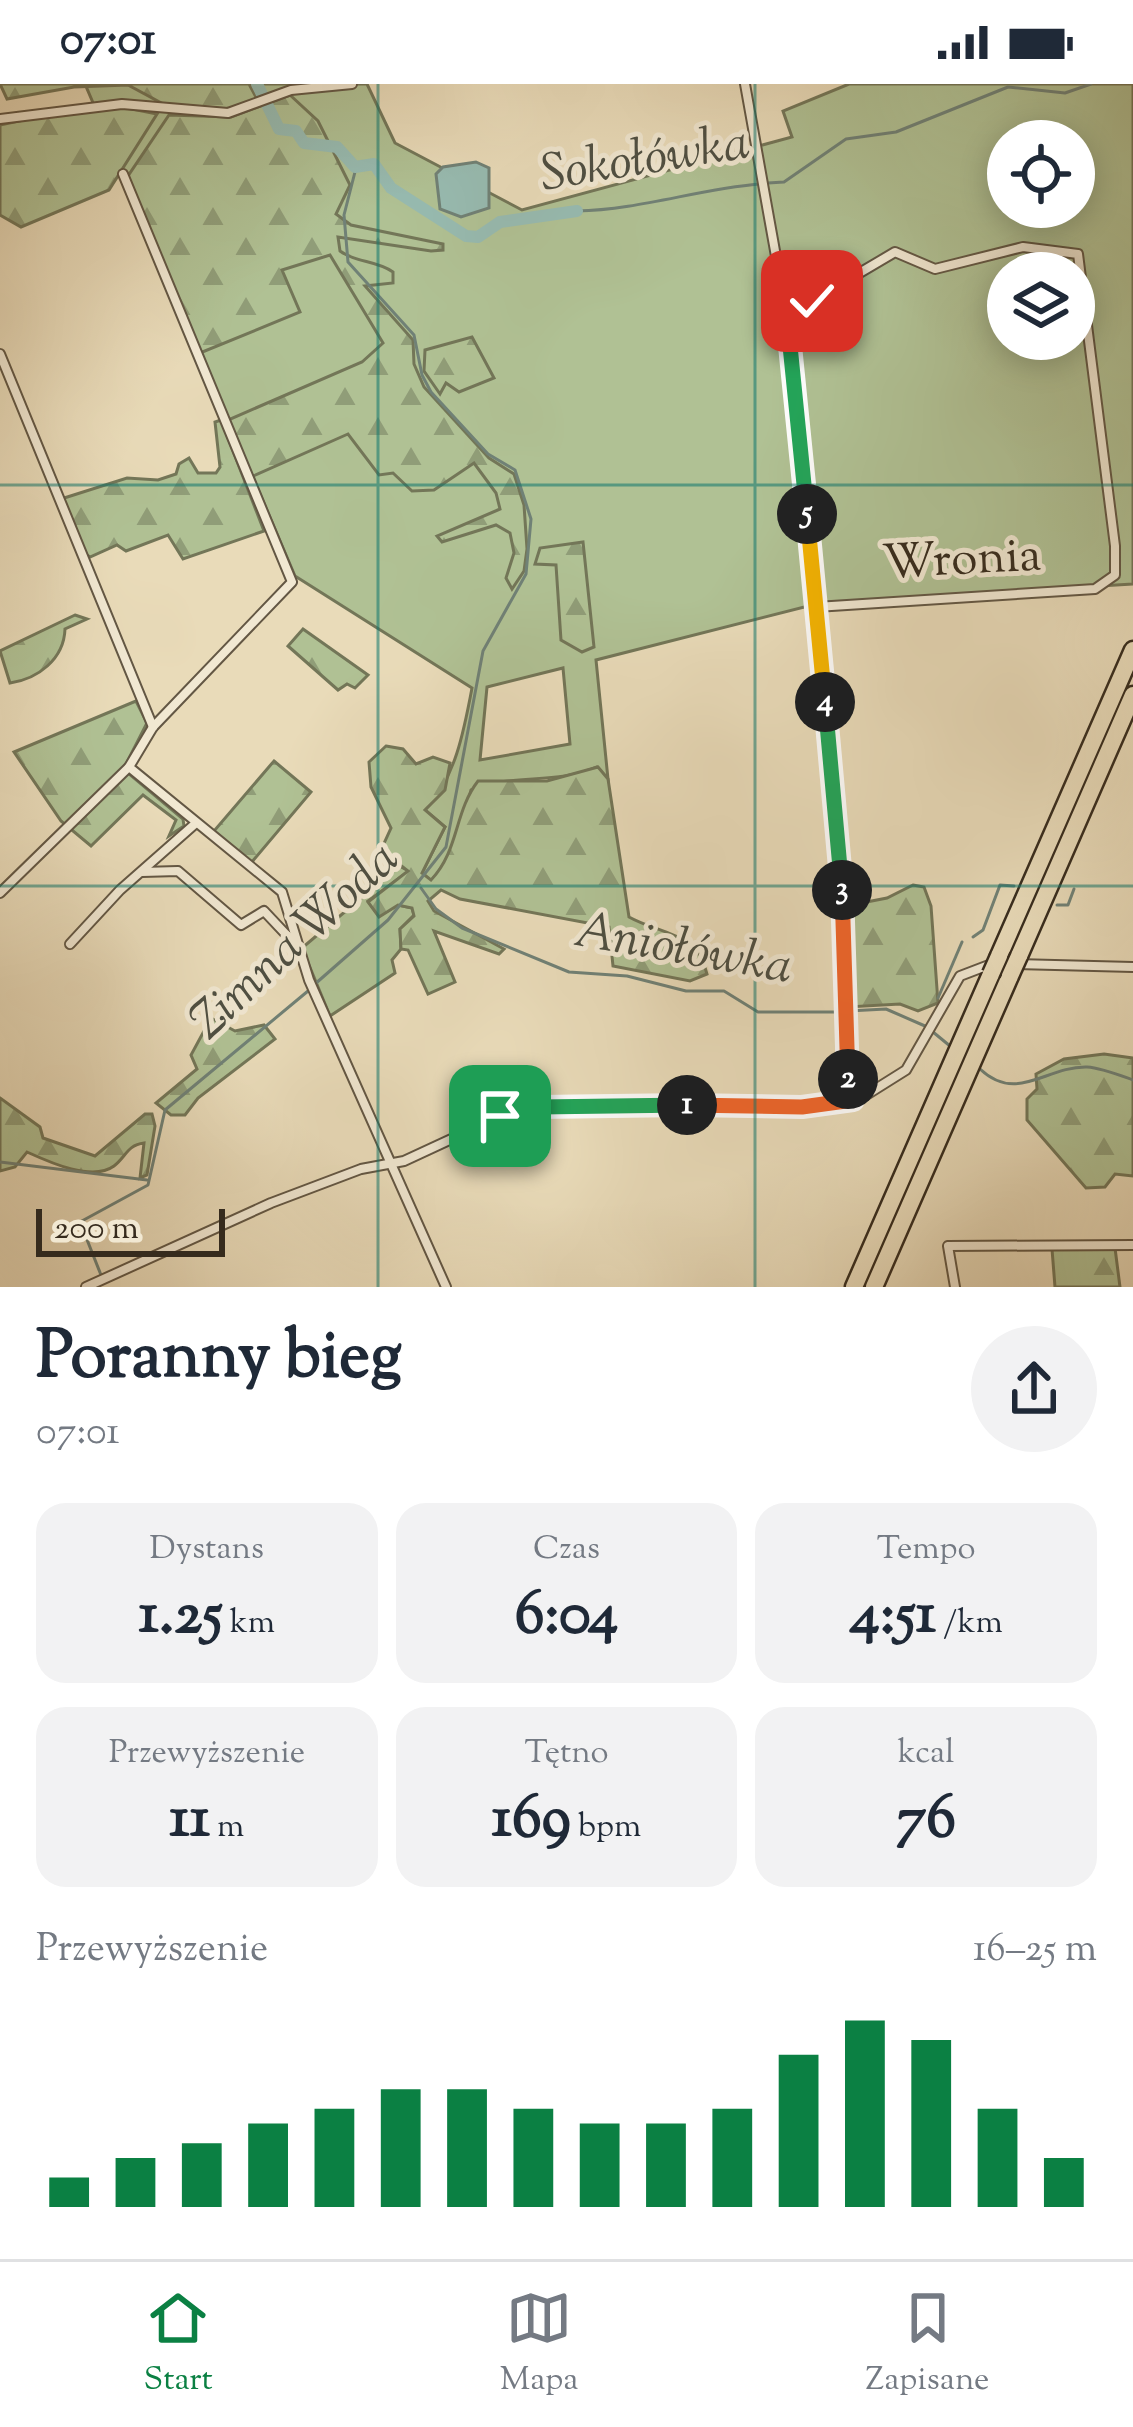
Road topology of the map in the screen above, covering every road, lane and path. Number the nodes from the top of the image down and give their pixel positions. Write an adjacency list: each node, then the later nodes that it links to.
1 (352, 84): 3 (street)
2 (745, 84): 5 (street)
3 (0, 119)
4 (123, 175): 10 (street)
5 (785, 306): 7 (street); 7 (street, Wronia)
6 (0, 354): 10 (street)
7 (816, 607): 21 (street)
8 (1133, 650): 20 (highway, bridge)
9 (1133, 695): 20 (highway, bridge)
10 (153, 727): 11 (street)
11 (129, 767): 12 (street); 14 (street)
12 (196, 824): 13 (street); 15 (street)
13 (142, 872): 16 (street); 17 (street)
14 (0, 893)
15 (284, 895): 16 (street); 18 (street)
16 (261, 911): 18 (street)
17 (70, 944)
18 (299, 950): 22 (street)
19 (1133, 967): 21 (street)
20 (1000, 975): 26 (highway); 27 (highway)
21 (853, 1100): 22 (street)
22 (391, 1164): 24 (street); 25 (street)
23 (1133, 1245): 28 (street)
24 (86, 1287)
25 (446, 1287)
26 (854, 1287)
27 (874, 1287)
28 (955, 1287)

